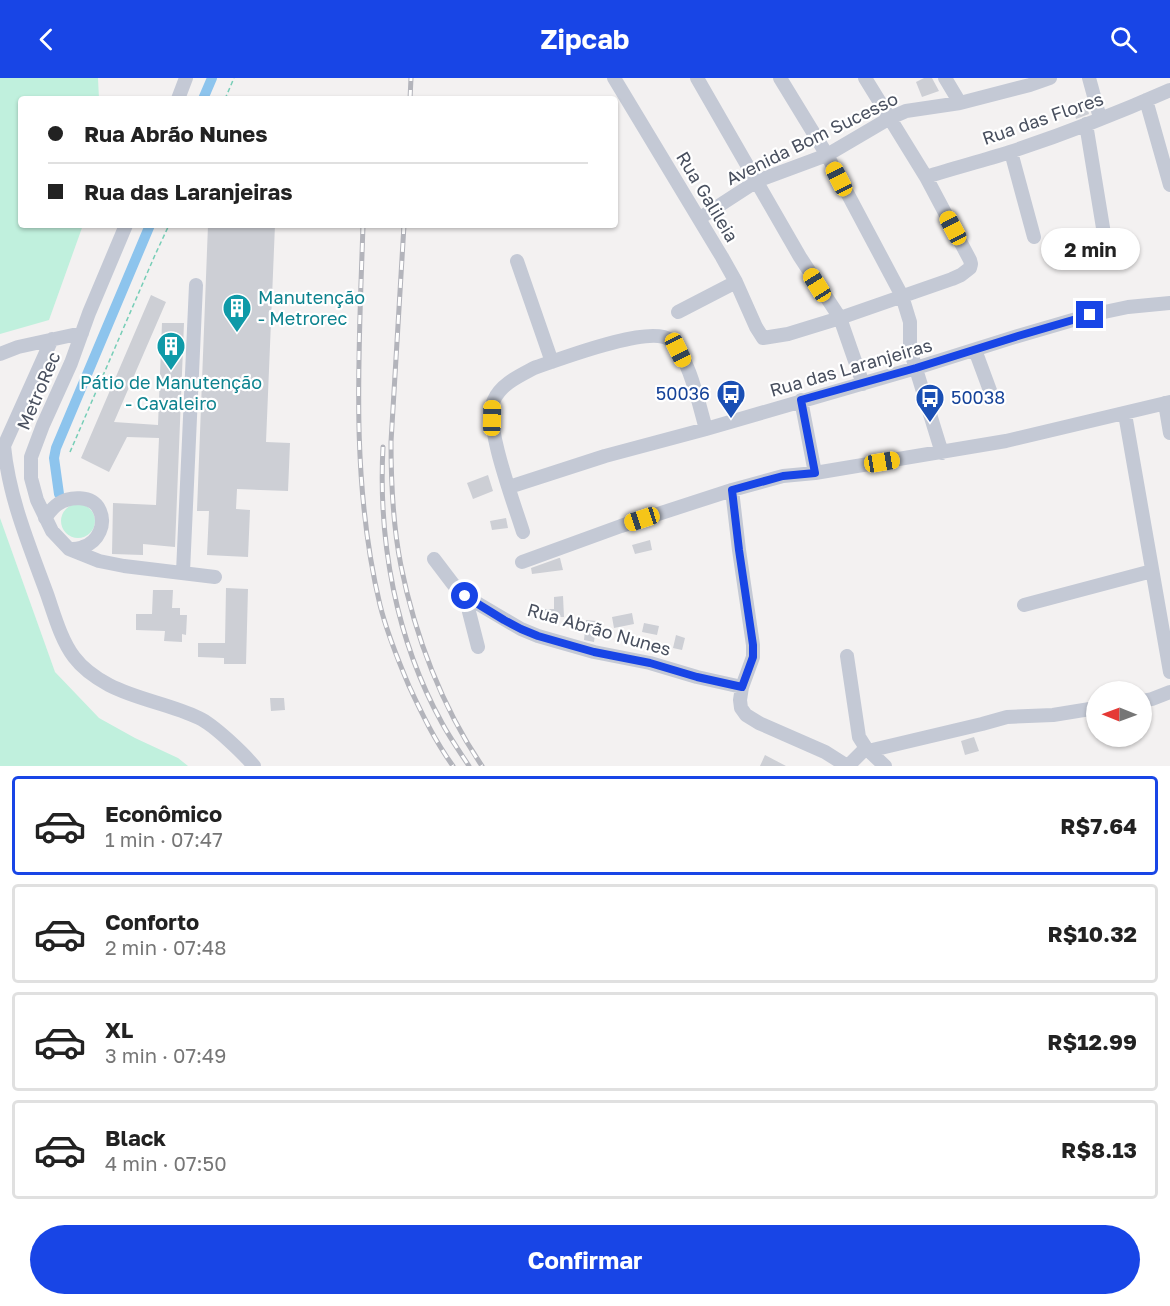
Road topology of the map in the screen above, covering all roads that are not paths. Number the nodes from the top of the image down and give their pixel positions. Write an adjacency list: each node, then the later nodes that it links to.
1 (186, 78): 11 (street)
2 (614, 78): 22 (street, Rua Galileia)
3 (698, 78): 20 (street)
4 (780, 78): 18 (street)
5 (865, 78): 14 (street)
6 (945, 78): 13 (street)
7 (1050, 78): 9 (street, Avenida Bom Sucesso)
8 (1089, 78): 15 (street)
9 (1028, 82): 13 (street, Avenida Bom Sucesso)
10 (1170, 90): 12 (street, Rua das Flores)
11 (179, 96)
12 (1146, 100): 15 (street, Rua das Flores); 21 (street)
13 (960, 103): 14 (street, Avenida Bom Sucesso)
14 (890, 117): 18 (street, Avenida Bom Sucesso); 19 (street)
15 (1100, 118): 16 (street, Rua das Flores)
16 (1086, 124): 17 (street, Rua das Flores); 25 (street)
17 (1011, 152): 19 (street, Rua das Flores); 24 (street)
18 (827, 155): 20 (street, Avenida Bom Sucesso); 29 (street)
19 (926, 177): 29 (street)
20 (757, 182): 22 (street, Avenida Bom Sucesso); 32 (street)
21 (1170, 184)
22 (700, 218): 27 (street, Rua Galileia)
23 (125, 228): 33 (street, MetroRec)
24 (1034, 237)
25 (1105, 240)
26 (517, 261): 37 (street)
27 (736, 282): 31 (street); 32 (street, Rua Galileia)
28 (196, 285): 57 (street)
29 (902, 296): 32 (street); 38 (street)
30 (1170, 303): 35 (street, Rua das Laranjeiras)
31 (678, 312)
32 (840, 318): 40 (street)
33 (82, 333): 34 (street); 39 (street, MetroRec)
34 (52, 339): 36 (street); 39 (street)
35 (975, 350): 38 (street, Rua das Laranjeiras); 41 (street)
36 (0, 354)
37 (552, 362): 45 (street); 49 (street)
38 (916, 368): 40 (street, Rua das Laranjeiras); 47 (street)
39 (51, 375): 51 (street, MetroRec); 70 (street)
40 (863, 384): 42 (street, Rua das Laranjeiras)
41 (992, 396)
42 (801, 400): 45 (street, Rua das Laranjeiras); 48 (street)
43 (1167, 403): 44 (street); 46 (street)
44 (1125, 414): 47 (street); 56 (street)
45 (706, 429): 49 (street, Rua das Laranjeiras)
46 (1170, 434)
47 (942, 453): 48 (street)
48 (815, 473): 50 (street)
49 (509, 487): 52 (street)
50 (732, 490): 55 (street); 65 (street)
51 (45, 518): 53 (street, MetroRec); 53 (street)
52 (523, 532)
53 (69, 549): 57 (street, MetroRec)
54 (434, 559): 59 (street, Rua Abrão Nunes)
55 (522, 562)
56 (1152, 571): 60 (street); 61 (street)
57 (183, 572): 58 (street, MetroRec)
58 (215, 577)
59 (465, 596): 62 (street); 65 (street, Rua Abrão Nunes)
60 (1164, 602): 64 (street)
61 (1024, 605)
62 (478, 647)
63 (847, 656): 69 (street)
64 (1170, 672)
65 (742, 687): 71 (street)
66 (1170, 692): 67 (street)
67 (1152, 699)
68 (1086, 710): 69 (street)
69 (867, 749): 71 (street); 72 (street)
70 (254, 766)
71 (848, 766)
72 (885, 766)

